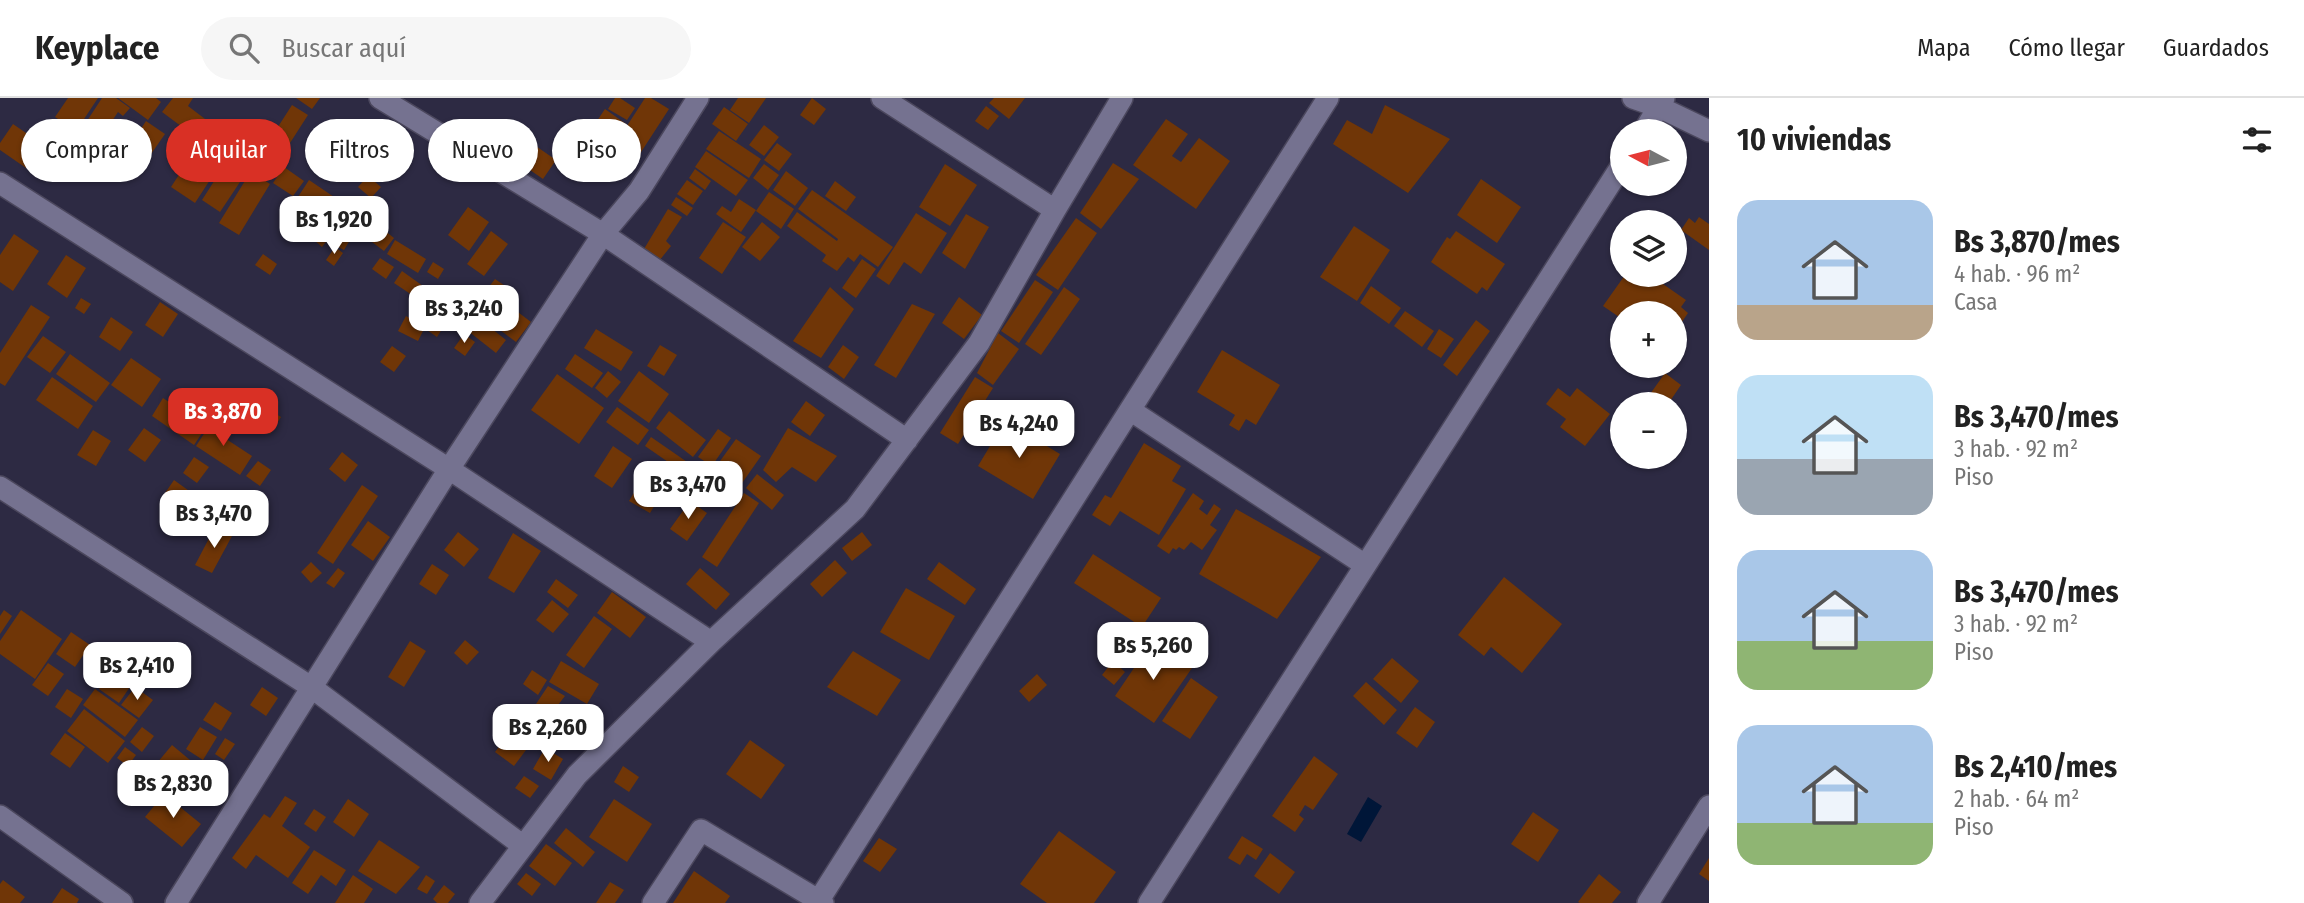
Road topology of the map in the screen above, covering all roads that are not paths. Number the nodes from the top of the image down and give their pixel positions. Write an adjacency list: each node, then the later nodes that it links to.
1 (380, 98): 13 (street)
2 (698, 98): 13 (street)
3 (882, 98): 12 (street)
4 (1122, 98): 12 (street)
5 (1328, 98): 14 (street)
6 (1633, 98): 7 (street)
7 (1662, 103): 8 (street); 9 (street)
8 (1652, 119)
9 (1709, 131)
10 (0, 183): 16 (street)
11 (1610, 184): 18 (street)
12 (1055, 210): 15 (street)
13 (603, 234): 15 (street); 16 (street)
14 (1129, 411): 18 (street); 24 (street)
15 (907, 440): 19 (street)
16 (449, 469): 19 (street); 20 (street)
17 (0, 487): 20 (street)
18 (1365, 565): 29 (street)
19 (711, 642): 23 (street)
20 (311, 687): 23 (street); 26 (street)
21 (1709, 806): 30 (street)
22 (0, 816): 25 (street)
23 (522, 845): 27 (street)
24 (821, 902): 28 (street)
25 (122, 903)
26 (176, 903)
27 (480, 903)
28 (653, 903)
29 (1149, 903)
30 (1648, 903)

